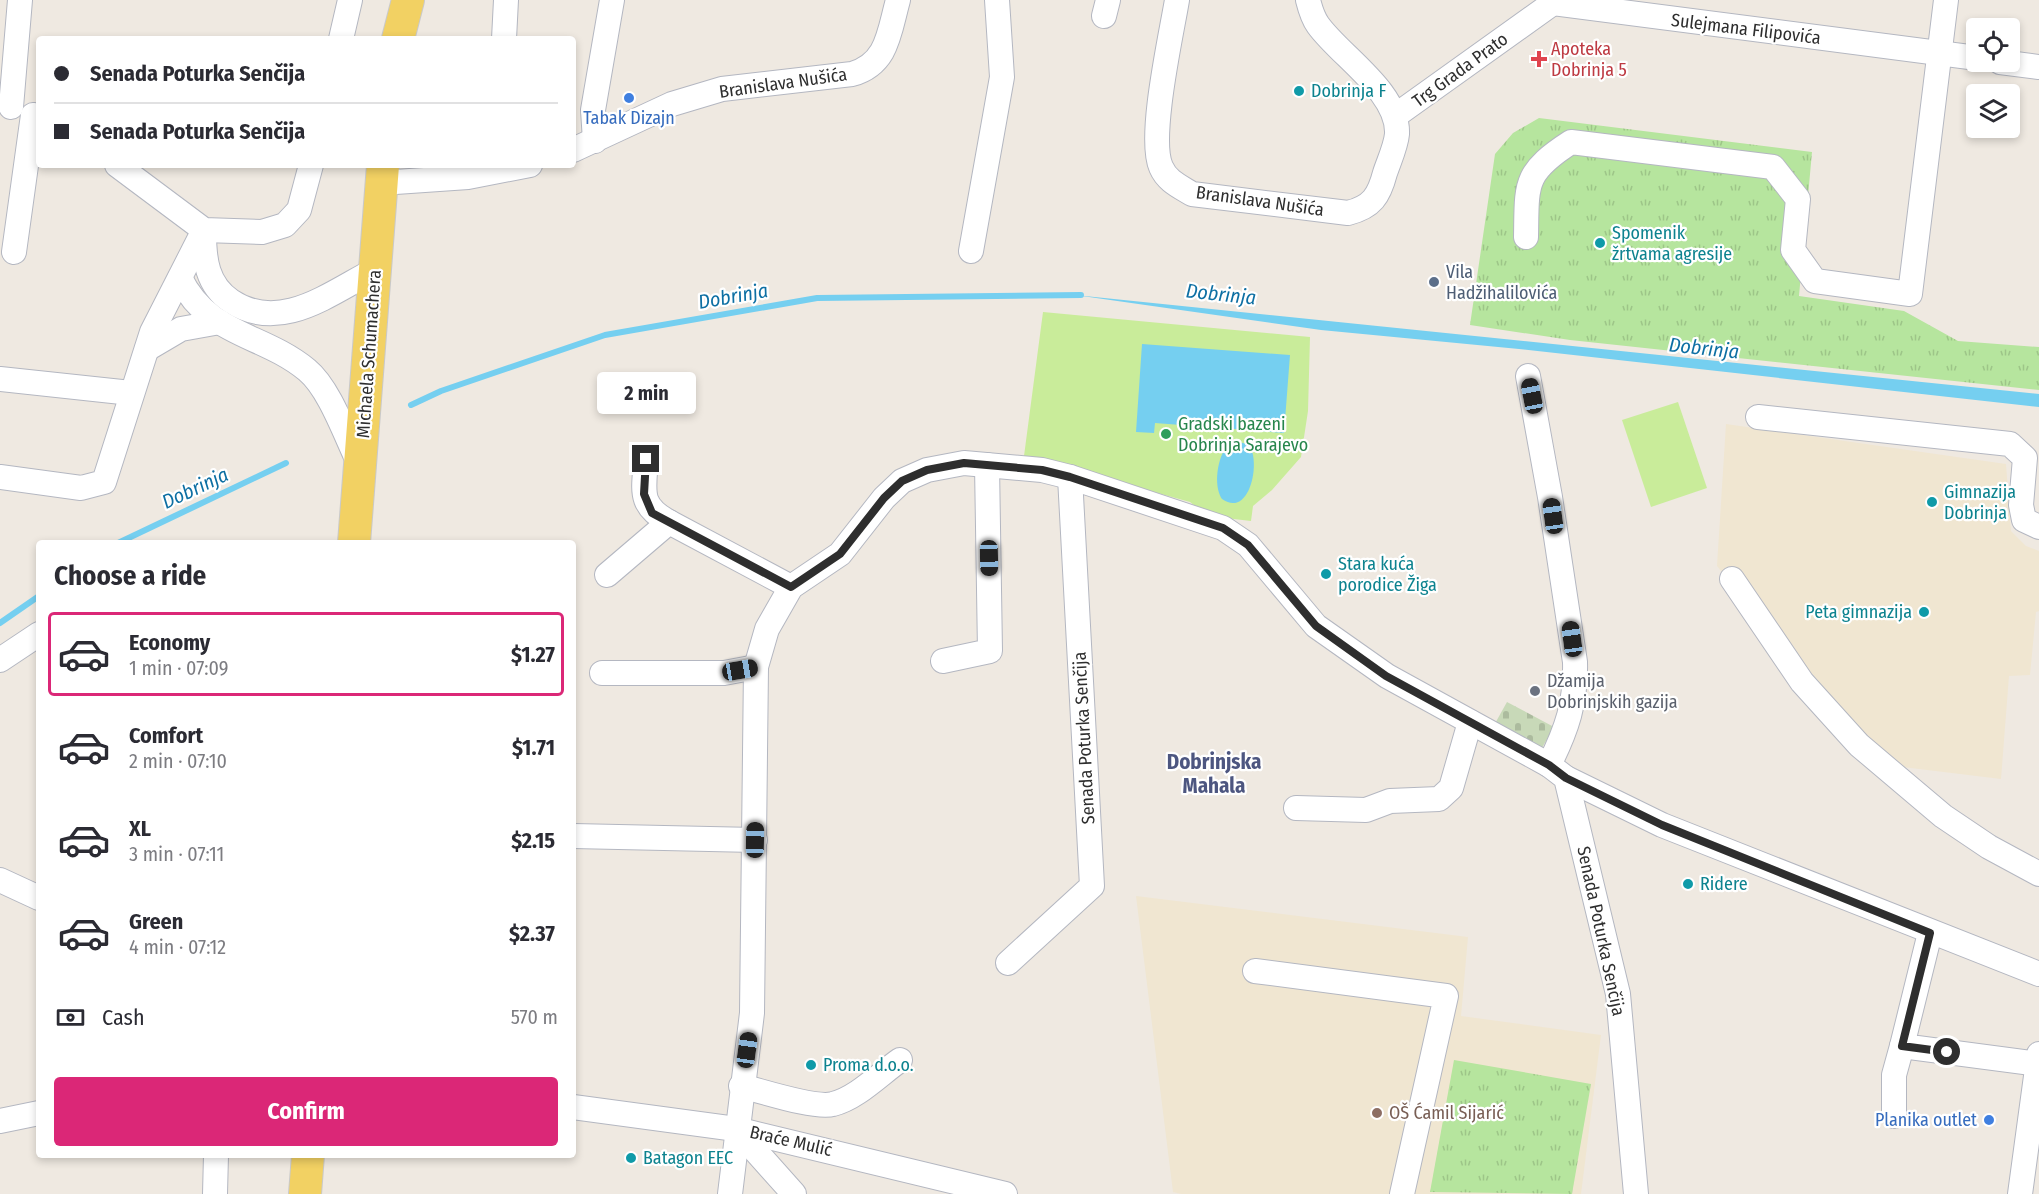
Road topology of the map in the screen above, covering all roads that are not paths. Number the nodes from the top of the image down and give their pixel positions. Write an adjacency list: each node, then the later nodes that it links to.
1 (20, 0): 19 (street)
2 (350, 0): 12 (street)
3 (408, 0): 13 (main road)
4 (506, 0): 14 (street)
5 (612, 0): 21 (street, Branislava Nušića)
6 (898, 0): 21 (street, Branislava Nušića)
7 (997, 0): 28 (street)
8 (1177, 0): 20 (street, Branislava Nušića)
9 (1308, 0): 20 (street, Trg Grada Prato)
10 (1946, 0): 15 (street)
11 (1552, 2): 15 (street, Sulejmana Filipovića); 20 (street, Trg Grada Prato)
12 (342, 36)
13 (399, 36)
14 (504, 36)
15 (1939, 54): 16 (street, Sulejmana Filipovića); 27 (street)
16 (1966, 57)
17 (2020, 65): 18 (street)
18 (2039, 67)
19 (21, 111): 29 (street)
20 (1395, 116)
21 (584, 145)
22 (310, 168): 26 (street)
23 (493, 169): 25 (street)
24 (139, 173): 26 (street)
25 (382, 174): 30 (main road, Michaela Schumachera)
26 (204, 230): 31 (street); 32 (street)
27 (1526, 237)
28 (971, 251)
29 (14, 252)
30 (375, 270): 32 (street); 41 (main road, Michaela Schumachera)
31 (180, 278): 32 (street); 33 (street); 34 (street)
32 (222, 295)
33 (220, 322): 34 (street); 41 (street)
34 (147, 349): 37 (street)
35 (1528, 376): 56 (street)
36 (0, 379): 37 (street)
37 (131, 393): 42 (street)
38 (1758, 417): 45 (street)
39 (646, 459): 44 (street)
40 (987, 465): 43 (street); 49 (street); 52 (street)
41 (360, 466): 46 (main road, Michaela Schumachera)
42 (0, 477)
43 (1070, 477): 55 (street); 64 (street, Senada Poturka Senčija)
44 (669, 522): 47 (street); 49 (street)
45 (2039, 527)
46 (354, 540)
47 (607, 575)
48 (1732, 579): 60 (street)
49 (791, 587): 53 (street)
50 (36, 636): 51 (street)
51 (0, 660)
52 (943, 661)
53 (756, 667): 54 (street); 59 (street)
54 (602, 673)
55 (1470, 722): 56 (street); 57 (street)
56 (1557, 772): 63 (street); 84 (street, Senada Poturka Senčija)
57 (1296, 808)
58 (576, 836): 59 (street)
59 (755, 840): 70 (street)
60 (2039, 874)
61 (0, 880): 62 (street)
62 (36, 897)
63 (1930, 933): 66 (street); 67 (street)
64 (1008, 963)
65 (1255, 971): 83 (street)
66 (2039, 974)
67 (1902, 1046): 68 (street); 73 (street)
68 (2038, 1059): 85 (street)
69 (900, 1060): 70 (street)
70 (741, 1086): 75 (street)
71 (576, 1107): 75 (street, Braće Mulić)
72 (36, 1114): 74 (street)
73 (1894, 1116)
74 (0, 1121)
75 (736, 1129): 80 (street); 81 (street); 82 (street, Braće Mulić)
76 (216, 1158): 78 (street)
77 (308, 1158): 79 (main road)
78 (215, 1194)
79 (305, 1194)
80 (730, 1194)
81 (794, 1194)
82 (1005, 1194)
83 (1402, 1194)
84 (1636, 1194)
85 (2020, 1194)

